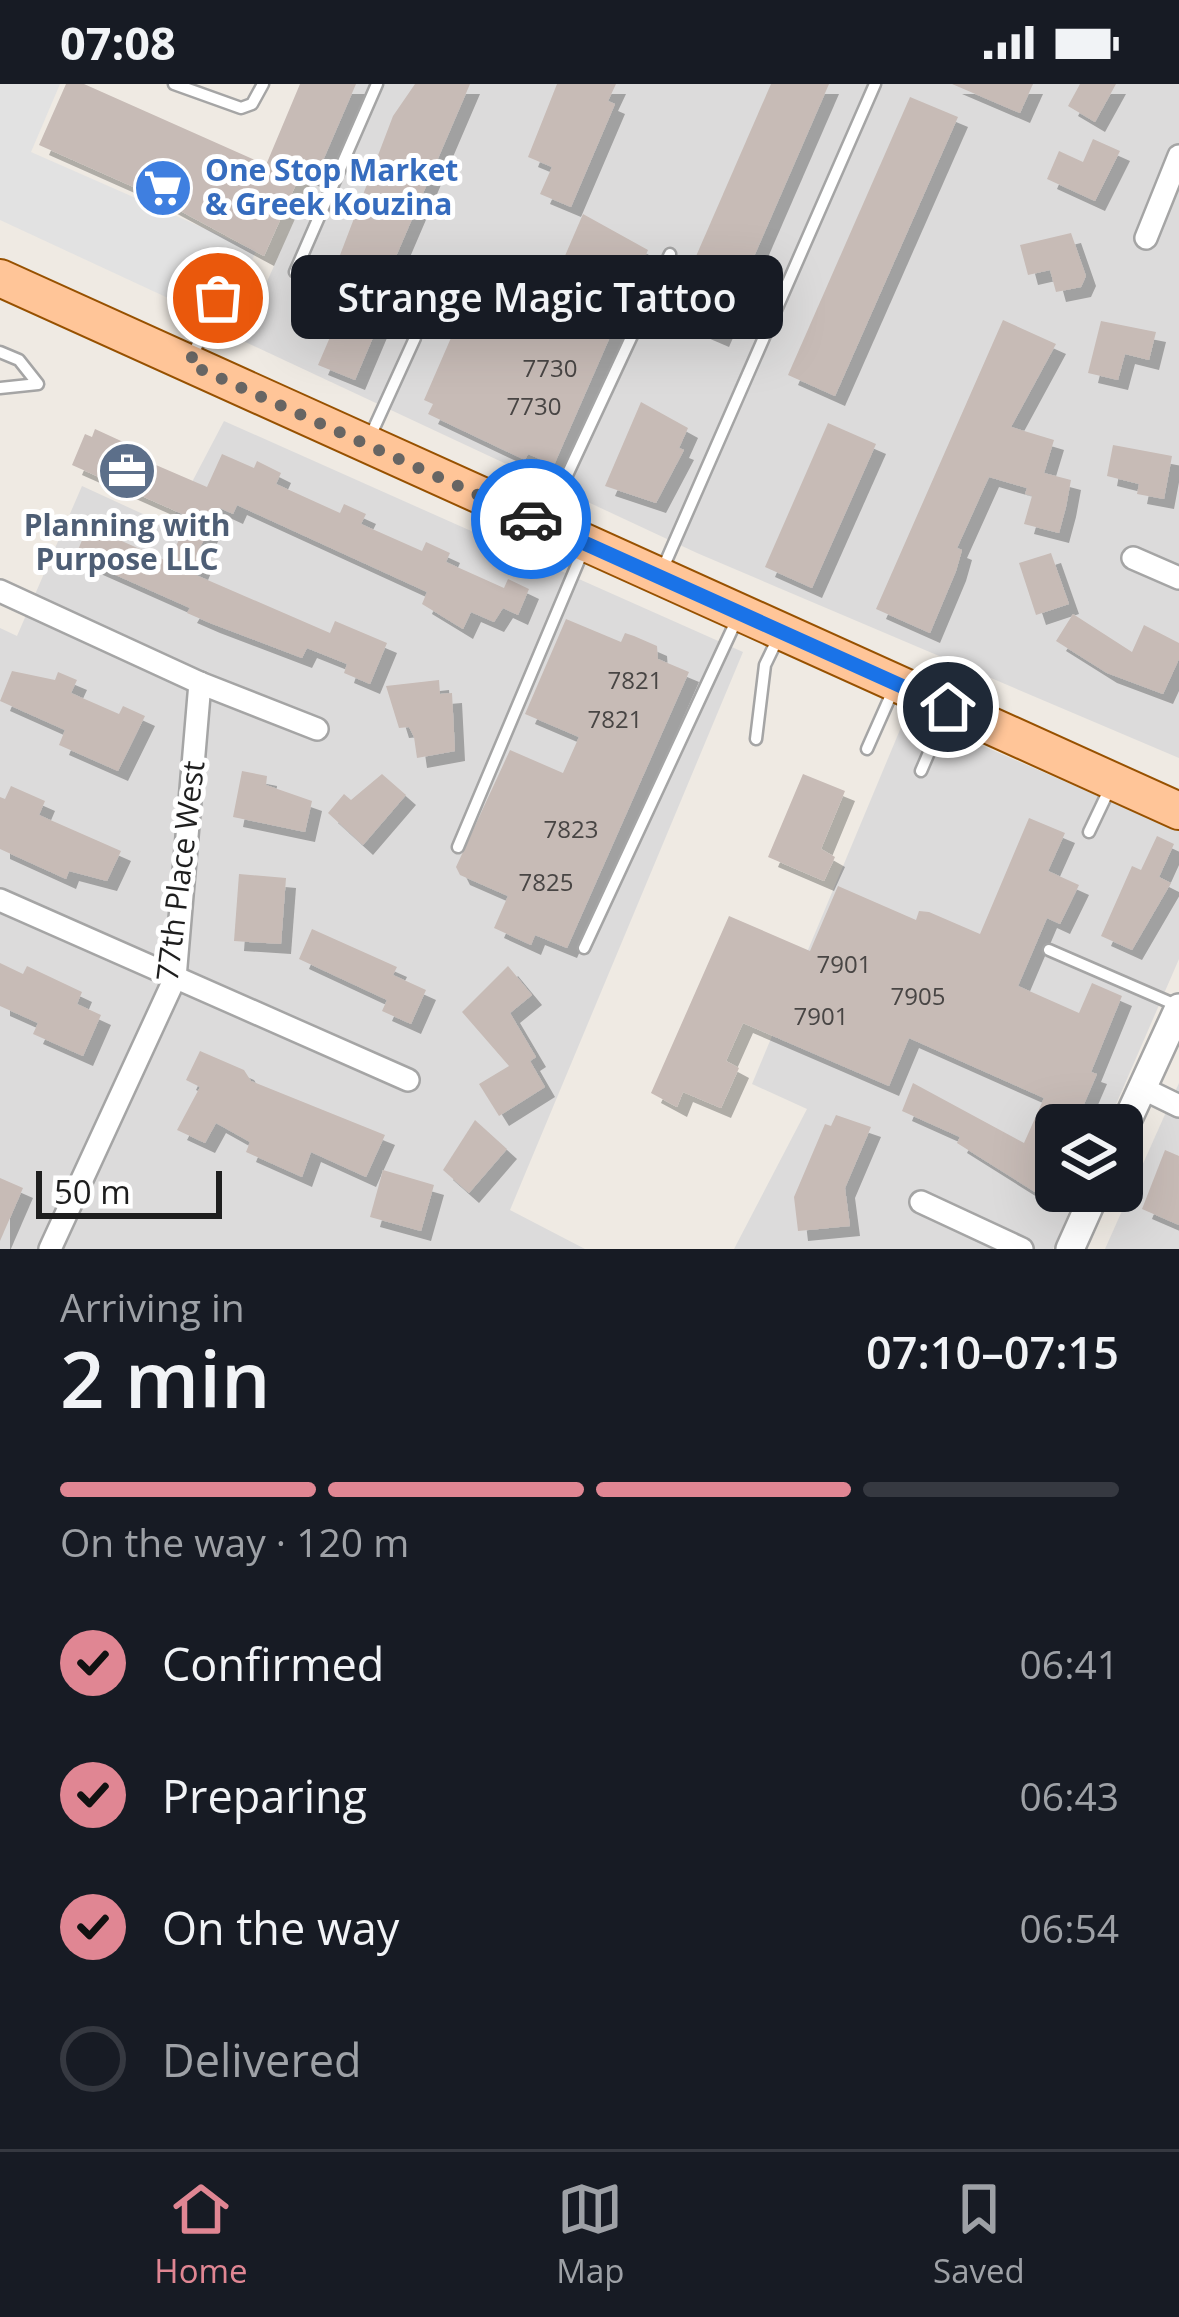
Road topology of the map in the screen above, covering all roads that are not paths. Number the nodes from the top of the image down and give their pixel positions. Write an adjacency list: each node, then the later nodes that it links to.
1 (174, 84): 2 (lane)
2 (263, 84)
3 (377, 84): 8 (lane)
4 (875, 84): 19 (lane)
5 (1179, 156): 6 (street)
6 (1146, 238)
7 (670, 254): 16 (lane)
8 (295, 272)
9 (0, 278): 13 (main road)
10 (218, 298): 13 (lane)
11 (415, 338): 15 (lane)
12 (0, 352): 14 (lane)
13 (189, 364): 15 (main road)
14 (0, 388)
15 (367, 444): 16 (main road)
16 (544, 525): 17 (main road)
17 (586, 543): 19 (main road); 34 (lane)
18 (1133, 558): 20 (street)
19 (659, 576): 22 (main road)
20 (1179, 578)
21 (0, 591): 24 (street)
22 (740, 613): 23 (main road); 36 (lane)
23 (781, 632): 25 (main road); 28 (lane)
24 (200, 683): 27 (street); 38 (street, 77th Place West)
25 (896, 683): 26 (main road); 29 (lane)
26 (948, 707): 30 (lane); 31 (main road)
27 (317, 729)
28 (755, 739)
29 (867, 749)
30 (922, 771)
31 (1113, 781): 32 (main road); 33 (lane)
32 (1179, 811)
33 (1089, 832)
34 (458, 847)
35 (0, 900): 38 (street)
36 (584, 948)
37 (1049, 950): 39 (lane)
38 (175, 977): 40 (street); 46 (street, 77th Place West)
39 (1179, 1007): 41 (street)
40 (408, 1080)
41 (1142, 1088): 42 (street); 43 (street)
42 (1135, 1104)
43 (1179, 1106)
44 (921, 1202): 47 (street)
45 (1087, 1212): 48 (street)
46 (50, 1249)
47 (1022, 1249)
48 (1070, 1249)

